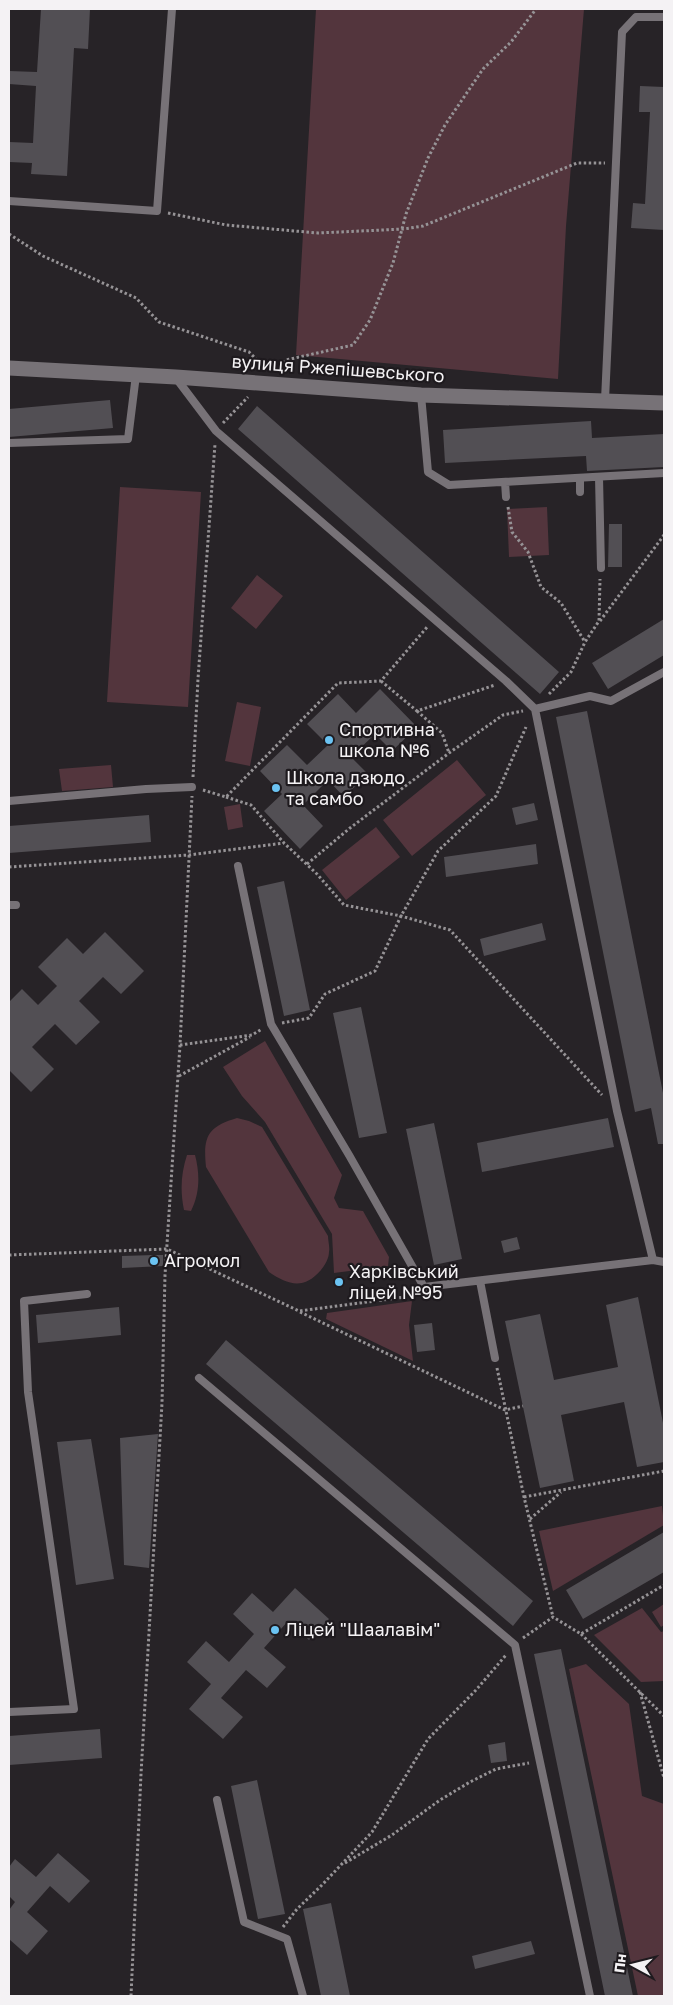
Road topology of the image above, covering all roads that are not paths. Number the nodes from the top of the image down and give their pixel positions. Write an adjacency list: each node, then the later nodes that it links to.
1 (172, 9): 3 (lane)
2 (664, 17): 8 (lane)
3 (9, 201)
4 (9, 368): 5 (street, вулиця Ржепішевського)
5 (136, 375): 6 (street, вулиця Ржепішевського); 10 (lane)
6 (176, 377): 7 (street, вулиця Ржепішевського); 19 (lane)
7 (421, 395): 8 (street, вулиця Ржепішевського); 14 (lane)
8 (604, 400): 9 (street, вулиця Ржепішевського)
9 (664, 403)
10 (9, 444)
11 (664, 474): 12 (lane)
12 (599, 477): 13 (lane); 17 (lane)
13 (580, 478): 14 (lane); 15 (lane)
14 (505, 482): 16 (lane)
15 (580, 492)
16 (506, 497)
17 (601, 568)
18 (664, 672): 19 (lane)
19 (535, 708): 23 (lane)
20 (192, 787): 21 (lane)
21 (9, 801)
22 (238, 866): 25 (lane)
23 (653, 1260): 24 (lane); 25 (lane)
24 (664, 1262)
25 (480, 1281): 27 (lane)
26 (87, 1294): 29 (lane)
27 (495, 1358)
28 (199, 1378): 32 (lane)
29 (9, 1712)
30 (217, 1800): 31 (lane)
31 (303, 1996)
32 (590, 1996)

